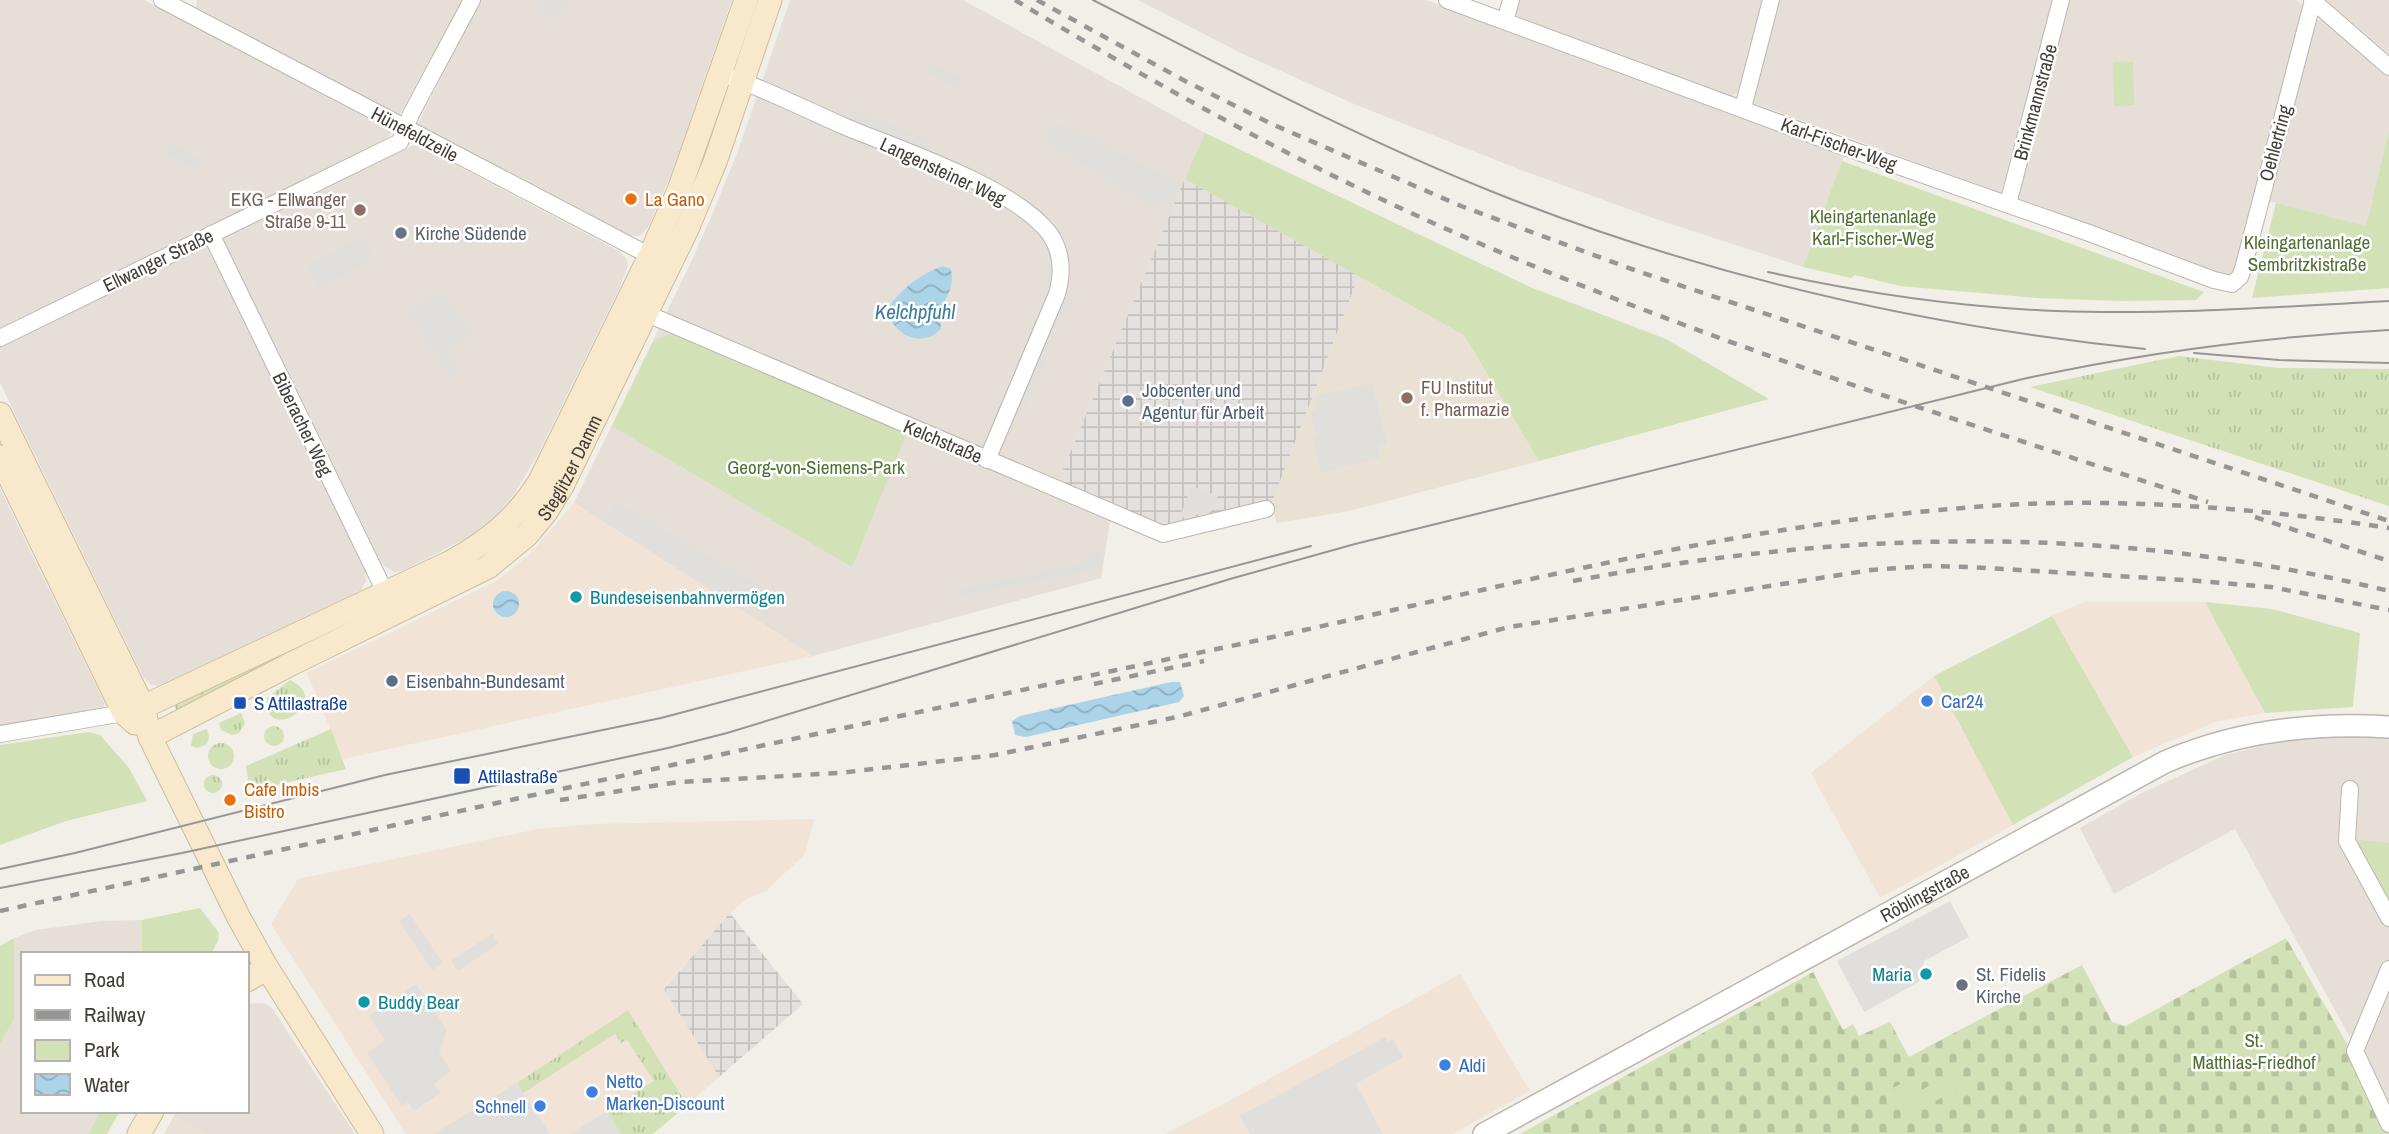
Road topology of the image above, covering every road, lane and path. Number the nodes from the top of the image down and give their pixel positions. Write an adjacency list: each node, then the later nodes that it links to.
1 (162, 0): 10 (street, Hünefeldzeile)
2 (472, 0): 15 (street, Ellwanger Straße)
3 (746, 0): 13 (main road, Steglitzer Damm)
4 (770, 0): 13 (main road, Steglitzer Damm)
5 (1447, 0): 11 (street, Karl-Fischer-Weg)
6 (1511, 0): 11 (street)
7 (1771, 0): 14 (street)
8 (2061, 0): 16 (street, Brinkmannstraße)
9 (2313, 0): 12 (street); 19 (street, Oehlertring)
10 (186, 6): 15 (street, Hünefeldzeile)
11 (1505, 21): 14 (street, Karl-Fischer-Weg)
12 (2389, 67)
13 (731, 78): 18 (main road, Steglitzer Damm); 24 (street, Langensteiner Weg)
14 (1743, 108): 16 (street, Karl-Fischer-Weg)
15 (405, 128): 17 (street, Ellwanger Straße); 18 (street, Hünefeldzeile)
16 (2008, 204): 19 (street, Karl-Fischer-Weg)
17 (211, 234): 21 (street, Ellwanger Straße); 26 (street, Biberacher Weg)
18 (660, 261): 20 (main road, Steglitzer Damm)
19 (2232, 284)
20 (636, 309): 24 (street, Kelchstraße); 26 (main road, Steglitzer Damm)
21 (0, 338)
22 (2, 425): 27 (main road)
23 (0, 457): 27 (main road)
24 (987, 460): 25 (street, Kelchstraße)
25 (1266, 509)
26 (391, 603): 27 (main road, Steglitzer Damm); 30 (main road, Steglitzer Damm)
27 (133, 710): 29 (street); 30 (main road)
28 (2389, 727): 41 (street, Röblingstraße)
29 (0, 734)
30 (150, 737): 33 (main road)
31 (2350, 789): 32 (street)
32 (2389, 918)
33 (246, 948)
34 (248, 953): 36 (main road)
35 (2389, 969): 38 (street)
36 (257, 974): 40 (main road)
37 (151, 1113): 39 (main road)
38 (2389, 1124)
39 (139, 1134)
40 (372, 1134)
41 (1484, 1134)

